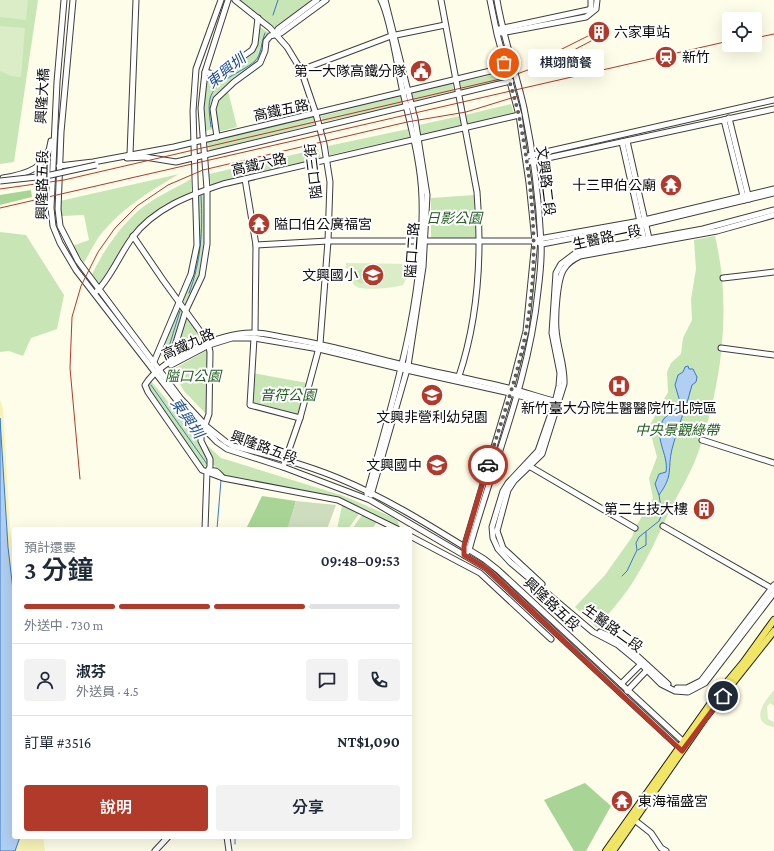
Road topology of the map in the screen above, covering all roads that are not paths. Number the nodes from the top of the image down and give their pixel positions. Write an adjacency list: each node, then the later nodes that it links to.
1 (64, 0): 16 (street, 興隆路五段)
2 (73, 0): 51 (street, 興隆路五段)
3 (136, 0): 46 (street)
4 (221, 0): 44 (street)
5 (228, 0): 26 (street)
6 (235, 0): 17 (street, 隘口三街)
7 (317, 0): 21 (street)
8 (326, 0): 21 (street)
9 (381, 0): 22 (street, 隘口二路)
10 (385, 0): 22 (street, 隘口二路)
11 (441, 0): 18 (street)
12 (490, 0): 20 (street, 文興路二段)
13 (496, 0): 19 (street, 文興路二段)
14 (592, 0): 19 (street)
15 (597, 0): 19 (street)
16 (63, 6): 52 (street, 興隆路五段); 53 (street, 興隆大橋, bridge)
17 (258, 18): 21 (street, 隘口三街); 26 (street)
18 (445, 25): 22 (street); 27 (street)
19 (502, 30): 20 (street); 23 (street, 文興路二段)
20 (496, 32): 24 (street, 文興路二段)
21 (276, 34): 25 (street, 隘口三街); 40 (street)
22 (393, 35): 25 (street); 30 (street, 隘口二路)
23 (512, 66): 24 (street, 高鐵五路); 28 (street, 文興路二段)
24 (505, 68): 27 (street, 高鐵五路); 29 (street, 文興路二段)
25 (301, 70): 35 (street, 隘口三街)
26 (205, 72): 42 (street)
27 (456, 80): 30 (street, 高鐵五路); 31 (street)
28 (516, 80): 29 (street, 高鐵五路); 48 (street, 文興路二段)
29 (509, 81): 31 (street, 高鐵五路); 36 (street, 文興路二段)
30 (405, 92): 33 (street, 隘口二路); 35 (street, 高鐵五路)
31 (458, 93): 33 (street, 高鐵五路); 39 (street)
32 (774, 100): 48 (street)
33 (409, 105): 38 (street, 高鐵五路); 41 (street, 隘口二路)
34 (774, 109): 37 (street)
35 (316, 114): 38 (street, 隘口三街); 40 (street, 高鐵五路)
36 (519, 114): 39 (street, 高鐵六路); 50 (street, 文興路二段)
37 (727, 119): 43 (street); 59 (street)
38 (319, 127): 45 (street, 高鐵五路); 49 (street, 隘口三街)
39 (464, 128): 41 (street, 高鐵六路); 69 (street)
40 (217, 137): 42 (street, 高鐵五路)
41 (416, 139): 49 (street, 高鐵六路); 68 (street, 隘口二路)
42 (203, 140): 44 (street, 高鐵五路); 45 (street)
43 (624, 141): 48 (street); 63 (street)
44 (194, 142): 46 (street, 高鐵五路); 47 (street)
45 (205, 155): 47 (street, 高鐵五路); 55 (street)
46 (128, 156): 47 (street, 高鐵五路); 51 (street, 高鐵五路); 53 (street, 興隆大橋, bridge)
47 (194, 158): 57 (street)
48 (532, 158): 50 (street); 67 (street, 文興路二段)
49 (327, 160): 54 (street, 高鐵六路); 65 (street, 隘口三街)
50 (526, 160): 66 (street, 文興路二段)
51 (60, 166): 52 (street, 高鐵五路); 74 (street, 興隆路五段)
52 (53, 167): 75 (street, 興隆路五段)
53 (0, 180)
54 (245, 180): 55 (street, 高鐵六路); 71 (street)
55 (207, 189): 57 (street, 高鐵六路); 77 (street)
56 (774, 189): 59 (street)
57 (195, 193): 64 (street, 高鐵六路); 76 (street)
58 (774, 193): 59 (street)
59 (746, 199): 63 (street)
60 (774, 210): 62 (street, 生醫路一段)
61 (774, 215): 62 (street, 生醫路一段)
62 (748, 219): 70 (street, 生醫路一段)
63 (643, 222): 67 (street); 70 (street)
64 (134, 236): 74 (street, 高鐵六路); 76 (street)
65 (328, 241): 68 (street); 71 (street); 80 (street, 隘口三街)
66 (535, 241): 67 (street); 69 (street); 90 (street, 文興路二段)
67 (541, 241): 91 (street, 文興路二段)
68 (423, 242): 69 (street); 86 (street, 隘口二路)
69 (478, 242): 89 (street)
70 (647, 242): 92 (street, 生醫路一段)
71 (256, 245): 78 (street)
72 (774, 272): 73 (street)
73 (723, 278)
74 (98, 289): 75 (street, 高鐵六路); 83 (street, 興隆路五段)
75 (93, 294): 85 (street, 興隆路五段)
76 (179, 301): 77 (street); 83 (street)
77 (186, 310): 79 (street); 84 (street)
78 (254, 335): 79 (street, 高鐵九路); 80 (street, 高鐵九路); 93 (street)
79 (209, 343): 84 (street, 高鐵九路); 87 (street, 高鐵九路); 94 (street)
80 (319, 346): 86 (street, 高鐵九路); 93 (street, 隘口三街)
81 (721, 348): 82 (street)
82 (774, 355)
83 (156, 362): 85 (street); 87 (street, 興隆路五段)
84 (170, 362): 87 (street, 高鐵九路)
85 (150, 366): 88 (street, 興隆路五段)
86 (405, 368): 89 (street, 高鐵九路); 90 (street, 高鐵九路); 104 (street, 隘口二路)
87 (161, 369): 88 (street); 94 (street, 興隆路五段)
88 (152, 375): 94 (street, 興隆路五段); 102 (street)
89 (460, 376): 90 (street, 高鐵九路)
90 (510, 390): 91 (street, 高鐵九路); 111 (street, 文興路二段)
91 (518, 393): 92 (street, 高鐵九路); 112 (street, 文興路二段)
92 (556, 404): 99 (street, 生醫路二段)
93 (300, 418): 97 (street, 隘口三街)
94 (204, 428): 96 (street); 97 (street, 興隆路五段); 100 (street, 興隆路五段)
95 (702, 440): 98 (street)
96 (210, 460): 101 (street); 102 (street)
97 (285, 460): 100 (street, 隘口三街); 104 (street, 興隆路五段)
98 (774, 463)
99 (529, 465): 109 (street); 118 (street, 生醫路二段)
100 (283, 467): 105 (street, 興隆路五段)
101 (217, 471): 102 (street); 103 (street)
102 (207, 472): 103 (street); 107 (street)
103 (223, 478): 108 (street)
104 (369, 492): 105 (street, 隘口二路); 111 (street, 興隆路五段)
105 (368, 499): 113 (street, 興隆路五段)
106 (663, 526): 114 (street)
107 (205, 527)
108 (393, 527)
109 (635, 528)
110 (412, 537): 117 (street)
111 (464, 546): 112 (street, 興隆路五段); 113 (street, 文興路二段)
112 (469, 550): 113 (street, 文興路二段); 119 (street, 興隆路五段)
113 (464, 555): 122 (street, 興隆路五段)
114 (773, 589): 118 (street, 生醫路二段)
115 (774, 620): 121 (main road)
116 (774, 631): 121 (main road)
117 (550, 639)
118 (645, 666): 119 (street); 120 (street)
119 (621, 684): 120 (street, 興隆路五段)
120 (627, 691): 121 (street, 興隆路五段)
121 (685, 743): 122 (main road)
122 (680, 749): 123 (main road)
123 (633, 818): 128 (main road); 129 (main road); 130 (street)
124 (166, 839): 126 (street)
125 (227, 839): 127 (street)
126 (155, 851)
127 (229, 851)
128 (606, 851)
129 (613, 851)
130 (666, 851)

